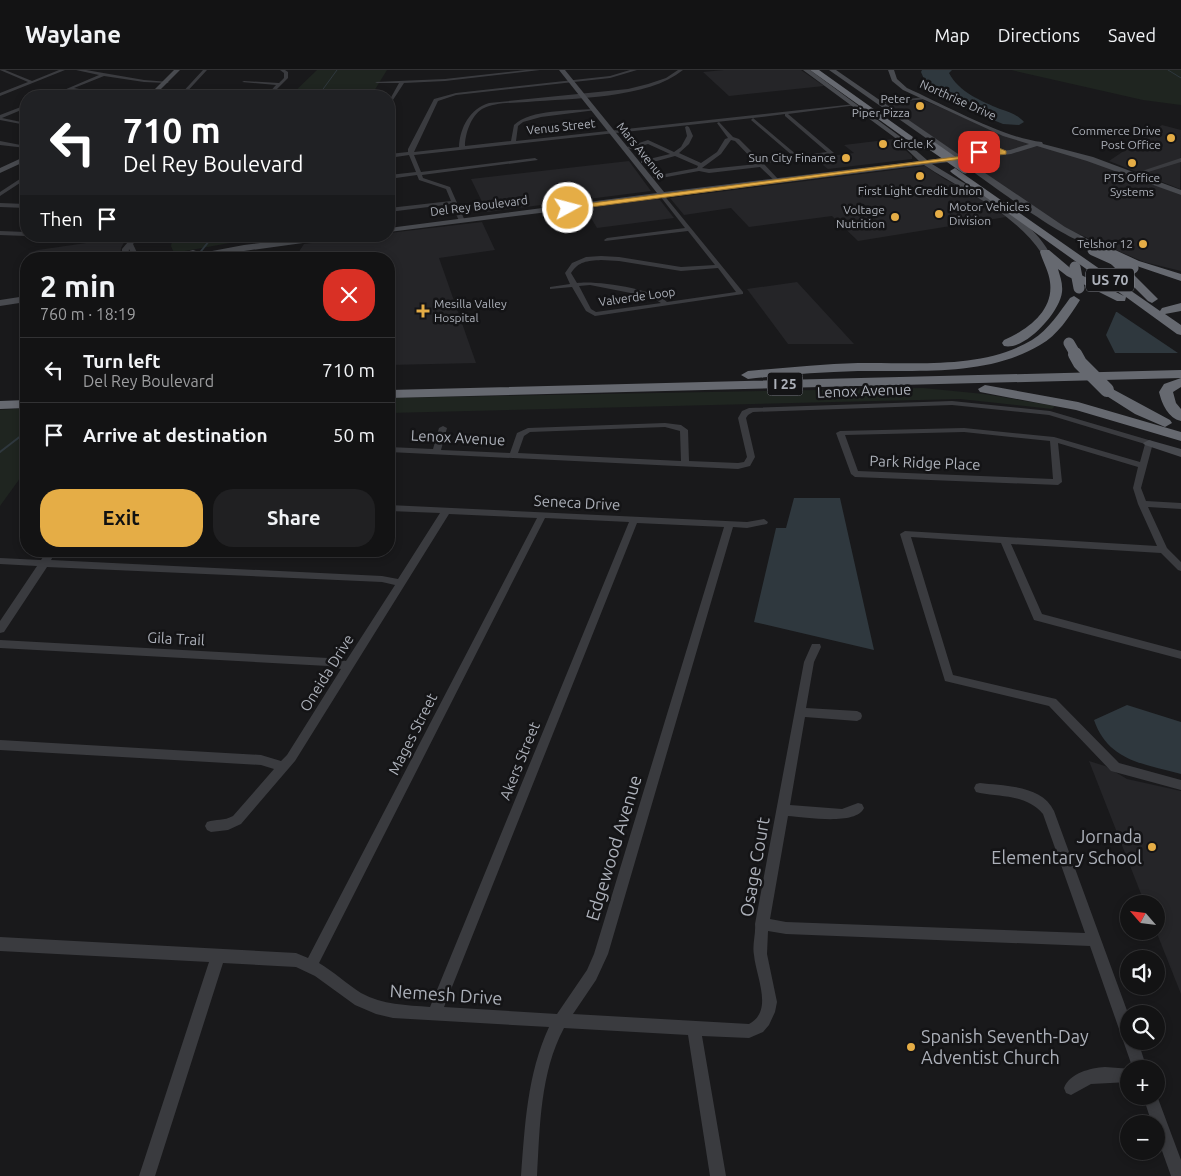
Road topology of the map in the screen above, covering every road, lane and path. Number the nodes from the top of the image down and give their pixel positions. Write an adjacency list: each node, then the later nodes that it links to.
1 (0, 70): 18 (street)
2 (63, 70): 18 (street)
3 (78, 70): 16 (street)
4 (177, 70): 19 (main road)
5 (205, 70): 27 (street)
6 (283, 70): 23 (street)
7 (538, 70): 22 (street)
8 (562, 70): 17 (main road, Mars Avenue)
9 (636, 70): 17 (street)
10 (681, 70): 31 (street)
11 (806, 70): 34 (main road)
12 (814, 70): 54 (highway, US 70)
13 (824, 70): 54 (highway, US 70)
14 (832, 70): 33 (main road)
15 (891, 70): 32 (main road, Northrise Drive)
16 (104, 74): 19 (street); 24 (street)
17 (570, 81): 31 (main road, Mars Avenue); 59 (street)
18 (34, 82): 30 (street)
19 (167, 82): 26 (main road)
20 (244, 82): 23 (street)
21 (377, 82): 22 (street)
22 (402, 82): 29 (street)
23 (281, 84): 28 (street)
24 (70, 89): 25 (street)
25 (76, 90)
26 (158, 90)
27 (187, 90)
28 (274, 90)
29 (395, 94)
30 (0, 95)
31 (581, 95): 36 (main road, Mars Avenue); 55 (street)
32 (924, 98): 33 (street); 49 (main road, Northrise Drive)
33 (879, 103): 56 (main road)
34 (855, 105): 44 (street, Venus Street); 57 (main road)
35 (20, 109): 38 (street)
36 (594, 110): 44 (main road, Mars Avenue); 46 (street)
37 (787, 115): 63 (street)
38 (0, 118): 41 (street)
39 (753, 119): 63 (street)
40 (719, 122): 45 (street)
41 (20, 123)
42 (687, 127): 60 (street)
43 (645, 131): 47 (street)
44 (611, 132): 46 (street, Venus Street); 83 (main road, Mars Avenue)
45 (731, 138): 70 (street); 71 (street)
46 (513, 142): 55 (street, Venus Street)
47 (648, 142): 53 (street); 60 (street)
48 (0, 143): 51 (street)
49 (1036, 143): 58 (main road, Del Rey Boulevard); 58 (main road, Del Rey Boulevard); 64 (main road); 76 (main road)
50 (20, 144): 51 (street)
51 (16, 146): 52 (street)
52 (20, 147)
53 (630, 147)
54 (927, 147): 72 (highway, US 70)
55 (462, 148): 59 (street, Venus Street)
56 (944, 148): 57 (main road); 62 (main road)
57 (911, 151): 68 (main road)
58 (1005, 151): 62 (main road, Del Rey Boulevard); 64 (main road)
59 (411, 153): 61 (street, Venus Street); 75 (street)
60 (675, 154): 69 (street); 71 (street)
61 (395, 155)
62 (957, 157): 68 (main road, Del Rey Boulevard); 72 (main road)
63 (798, 158): 70 (street)
64 (1090, 159): 76 (main road)
65 (535, 160): 75 (street)
66 (1181, 160): 76 (street)
67 (20, 161): 73 (main road)
68 (923, 161): 74 (main road); 79 (main road, Del Rey Boulevard)
69 (643, 162)
70 (760, 164): 71 (street); 79 (street)
71 (700, 167): 78 (street)
72 (963, 169): 74 (main road); 90 (highway, US 70); 98 (main road); 100 (highway, US 70)
73 (0, 171)
74 (938, 172): 109 (main road)
75 (419, 173): 77 (street); 84 (street)
76 (1136, 174): 81 (main road)
77 (395, 175)
78 (656, 178)
79 (776, 180): 83 (main road, Del Rey Boulevard)
80 (20, 181): 82 (street)
81 (1181, 193)
82 (0, 194)
83 (662, 194): 88 (main road, Del Rey Boulevard); 95 (street, Mars Avenue)
84 (454, 202): 87 (street); 91 (street)
85 (0, 205): 86 (street)
86 (20, 206)
87 (395, 209)
88 (532, 210): 89 (main road, Del Rey Boulevard); 92 (main road, Del Rey Boulevard)
89 (508, 211): 91 (main road, Del Rey Boulevard); 92 (main road)
90 (1024, 211): 112 (highway, bridge); 123 (highway, US 70)
91 (461, 219): 92 (main road); 93 (main road, Del Rey Boulevard); 94 (main road, Del Rey Boulevard)
92 (472, 220)
93 (395, 225)
94 (395, 229)
95 (689, 229): 99 (street); 110 (street, Mars Avenue)
96 (0, 233): 97 (street)
97 (20, 234)
98 (1080, 238): 111 (highway); 123 (highway)
99 (607, 240)
100 (1054, 240): 116 (highway, bridge); 123 (highway, US 70)
101 (132, 242): 104 (street)
102 (260, 242): 107 (main road)
103 (287, 242): 108 (main road)
104 (130, 245): 105 (street); 106 (street)
105 (125, 252)
106 (134, 252)
107 (205, 252)
108 (218, 252)
109 (1045, 252): 123 (highway); 125 (highway)
110 (720, 266): 113 (street, Valverde Loop); 115 (street, Mars Avenue)
111 (1181, 278)
112 (1181, 283)
113 (574, 284): 114 (street); 121 (street); 121 (street, Valverde Loop)
114 (552, 288)
115 (741, 293): 121 (street, Valverde Loop)
116 (1076, 294): 125 (highway); 138 (highway, bridge)
117 (20, 295): 118 (main road)
118 (0, 299)
119 (20, 300): 120 (main road)
120 (0, 303)
121 (666, 304)
122 (1181, 308): 123 (highway)
123 (1174, 322)
124 (1181, 365): 127 (highway, I 25)
125 (873, 367): 127 (highway)
126 (1181, 374): 128 (highway, I 25)
127 (725, 376): 130 (highway, I 25)
128 (847, 382): 132 (highway, I 25); 139 (highway)
129 (1181, 382): 136 (highway)
130 (395, 384)
131 (20, 394): 133 (highway)
132 (395, 394)
133 (0, 395)
134 (20, 404): 135 (highway)
135 (0, 406)
136 (1181, 417)
137 (443, 428): 143 (street)
138 (1181, 430)
139 (1181, 437)
140 (1054, 439): 140 (street, Park Ridge Place); 147 (street, Park Ridge Place)
141 (1149, 443): 144 (main road, Lenox Avenue); 146 (street, Lenox Avenue); 147 (street)
142 (395, 450): 143 (street, Lenox Avenue)
143 (436, 452): 145 (street, Lenox Avenue)
144 (1181, 453)
145 (513, 456): 146 (street, Lenox Avenue); 146 (street)
146 (685, 464)
147 (1143, 466): 148 (street)
148 (1142, 504): 149 (street); 157 (street)
149 (1181, 506)
150 (395, 508): 151 (street, Seneca Drive)
151 (446, 511): 152 (street, Seneca Drive); 162 (street, Oneida Drive)
152 (542, 516): 153 (street, Seneca Drive); 181 (street, Mages Street)
153 (634, 520): 155 (street, Seneca Drive); 183 (street, Akers Street)
154 (764, 522): 155 (street, Seneca Drive)
155 (729, 524): 184 (street, Edgewood Avenue)
156 (1005, 541): 157 (street); 166 (street); 172 (street)
157 (1163, 550): 161 (street)
158 (48, 557): 160 (street)
159 (0, 561): 160 (street)
160 (44, 563): 162 (street); 163 (street)
161 (1181, 568)
162 (401, 583): 167 (street, Oneida Drive)
163 (0, 630)
164 (0, 644): 167 (street, Gila Trail)
165 (816, 647): 168 (street, Osage Court)
166 (1181, 655)
167 (349, 666): 171 (street, Oneida Drive)
168 (801, 712): 169 (street); 175 (street, Osage Court)
169 (857, 716)
170 (0, 745): 171 (street)
171 (284, 767): 176 (street, Oneida Drive)
172 (1181, 785)
173 (980, 788): 178 (street)
174 (858, 808): 175 (street)
175 (783, 810): 177 (street, Osage Court)
176 (211, 826)
177 (762, 924): 178 (street); 185 (street, Osage Court)
178 (1095, 940): 182 (street)
179 (0, 944): 180 (street, Nemesh Drive)
180 (218, 956): 181 (street, Nemesh Drive); 189 (street)
181 (311, 966): 183 (street, Nemesh Drive)
182 (1120, 1011)
183 (434, 1014): 184 (street, Nemesh Drive)
184 (561, 1021): 185 (street, Nemesh Drive); 190 (street, Edgewood Avenue)
185 (694, 1028): 191 (street)
186 (1120, 1075): 187 (street)
187 (1071, 1088)
188 (1153, 1105): 192 (street)
189 (147, 1176)
190 (529, 1176)
191 (718, 1176)
192 (1179, 1176)

